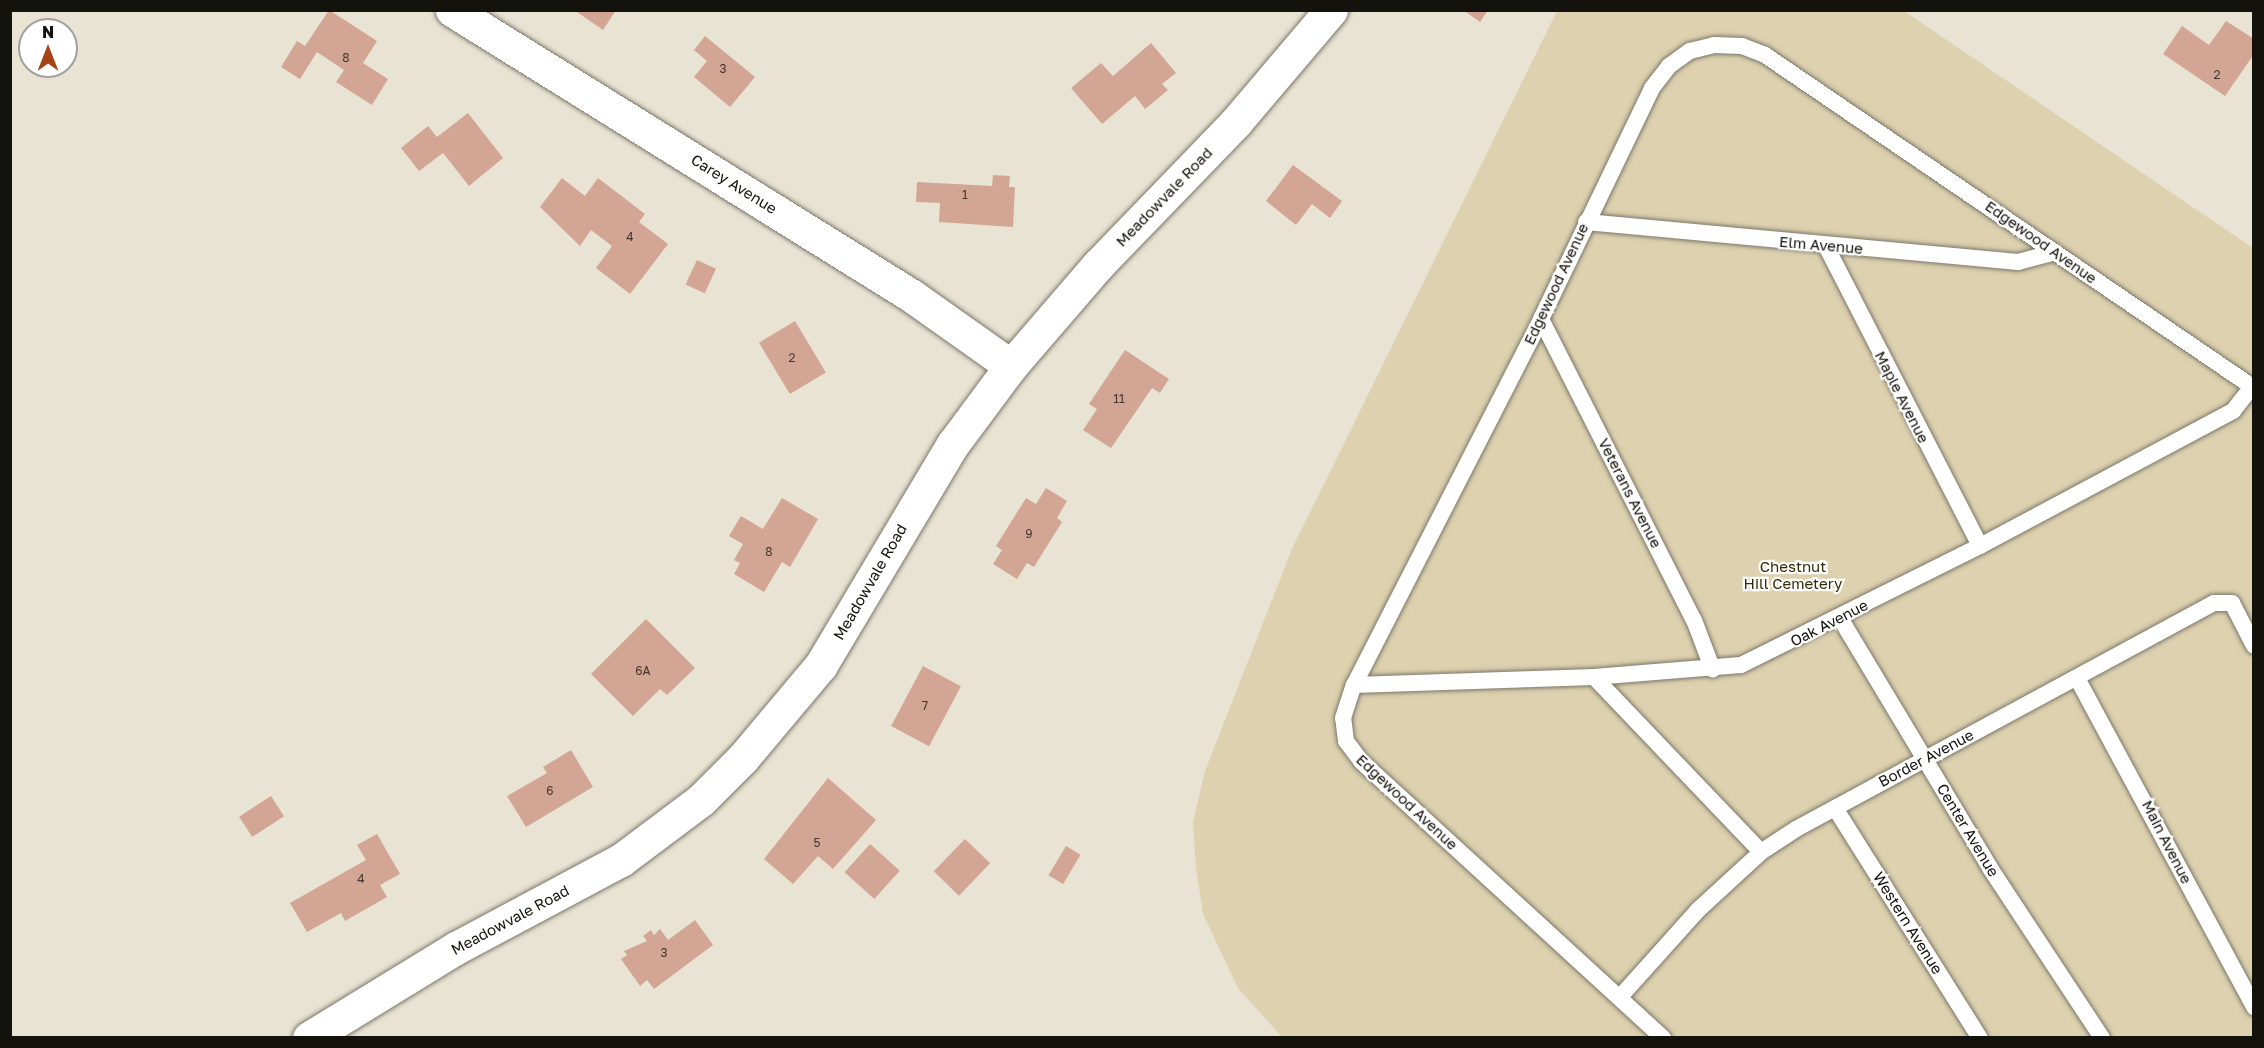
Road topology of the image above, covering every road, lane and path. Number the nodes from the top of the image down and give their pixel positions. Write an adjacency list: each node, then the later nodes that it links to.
1 (452, 10): 7 (street, Carey Avenue)
2 (1331, 10): 7 (street, Meadowvale Road)
3 (1586, 222): 4 (lane, Elm Avenue); 5 (lane, Edgewood Avenue); 6 (lane, Edgewood Avenue)
4 (1826, 246): 5 (lane, Elm Avenue); 9 (lane, Maple Avenue)
5 (2055, 252): 8 (lane, Edgewood Avenue)
6 (1541, 319): 12 (lane, Veterans Avenue); 15 (lane, Edgewood Avenue)
7 (1011, 366): 21 (street, Meadowvale Road)
8 (2253, 388): 9 (lane, Oak Avenue)
9 (1980, 546): 10 (lane, Oak Avenue)
10 (1840, 618): 12 (lane, Oak Avenue); 16 (lane, Center Avenue)
11 (2253, 646): 14 (lane, Border Avenue)
12 (1713, 670): 13 (lane, Oak Avenue)
13 (1594, 677): 15 (lane, Oak Avenue); 18 (lane)
14 (2077, 678): 16 (lane, Border Avenue); 20 (lane, Main Avenue)
15 (1354, 685): 19 (lane, Edgewood Avenue)
16 (1924, 759): 17 (lane, Border Avenue); 24 (lane, Center Avenue)
17 (1835, 808): 18 (lane, Border Avenue); 23 (lane, Western Avenue)
18 (1761, 852): 19 (lane, Border Avenue)
19 (1620, 997): 22 (lane, Edgewood Avenue)
20 (2253, 1007)
21 (309, 1038)
22 (1663, 1038)
23 (1980, 1038)
24 (2102, 1038)

